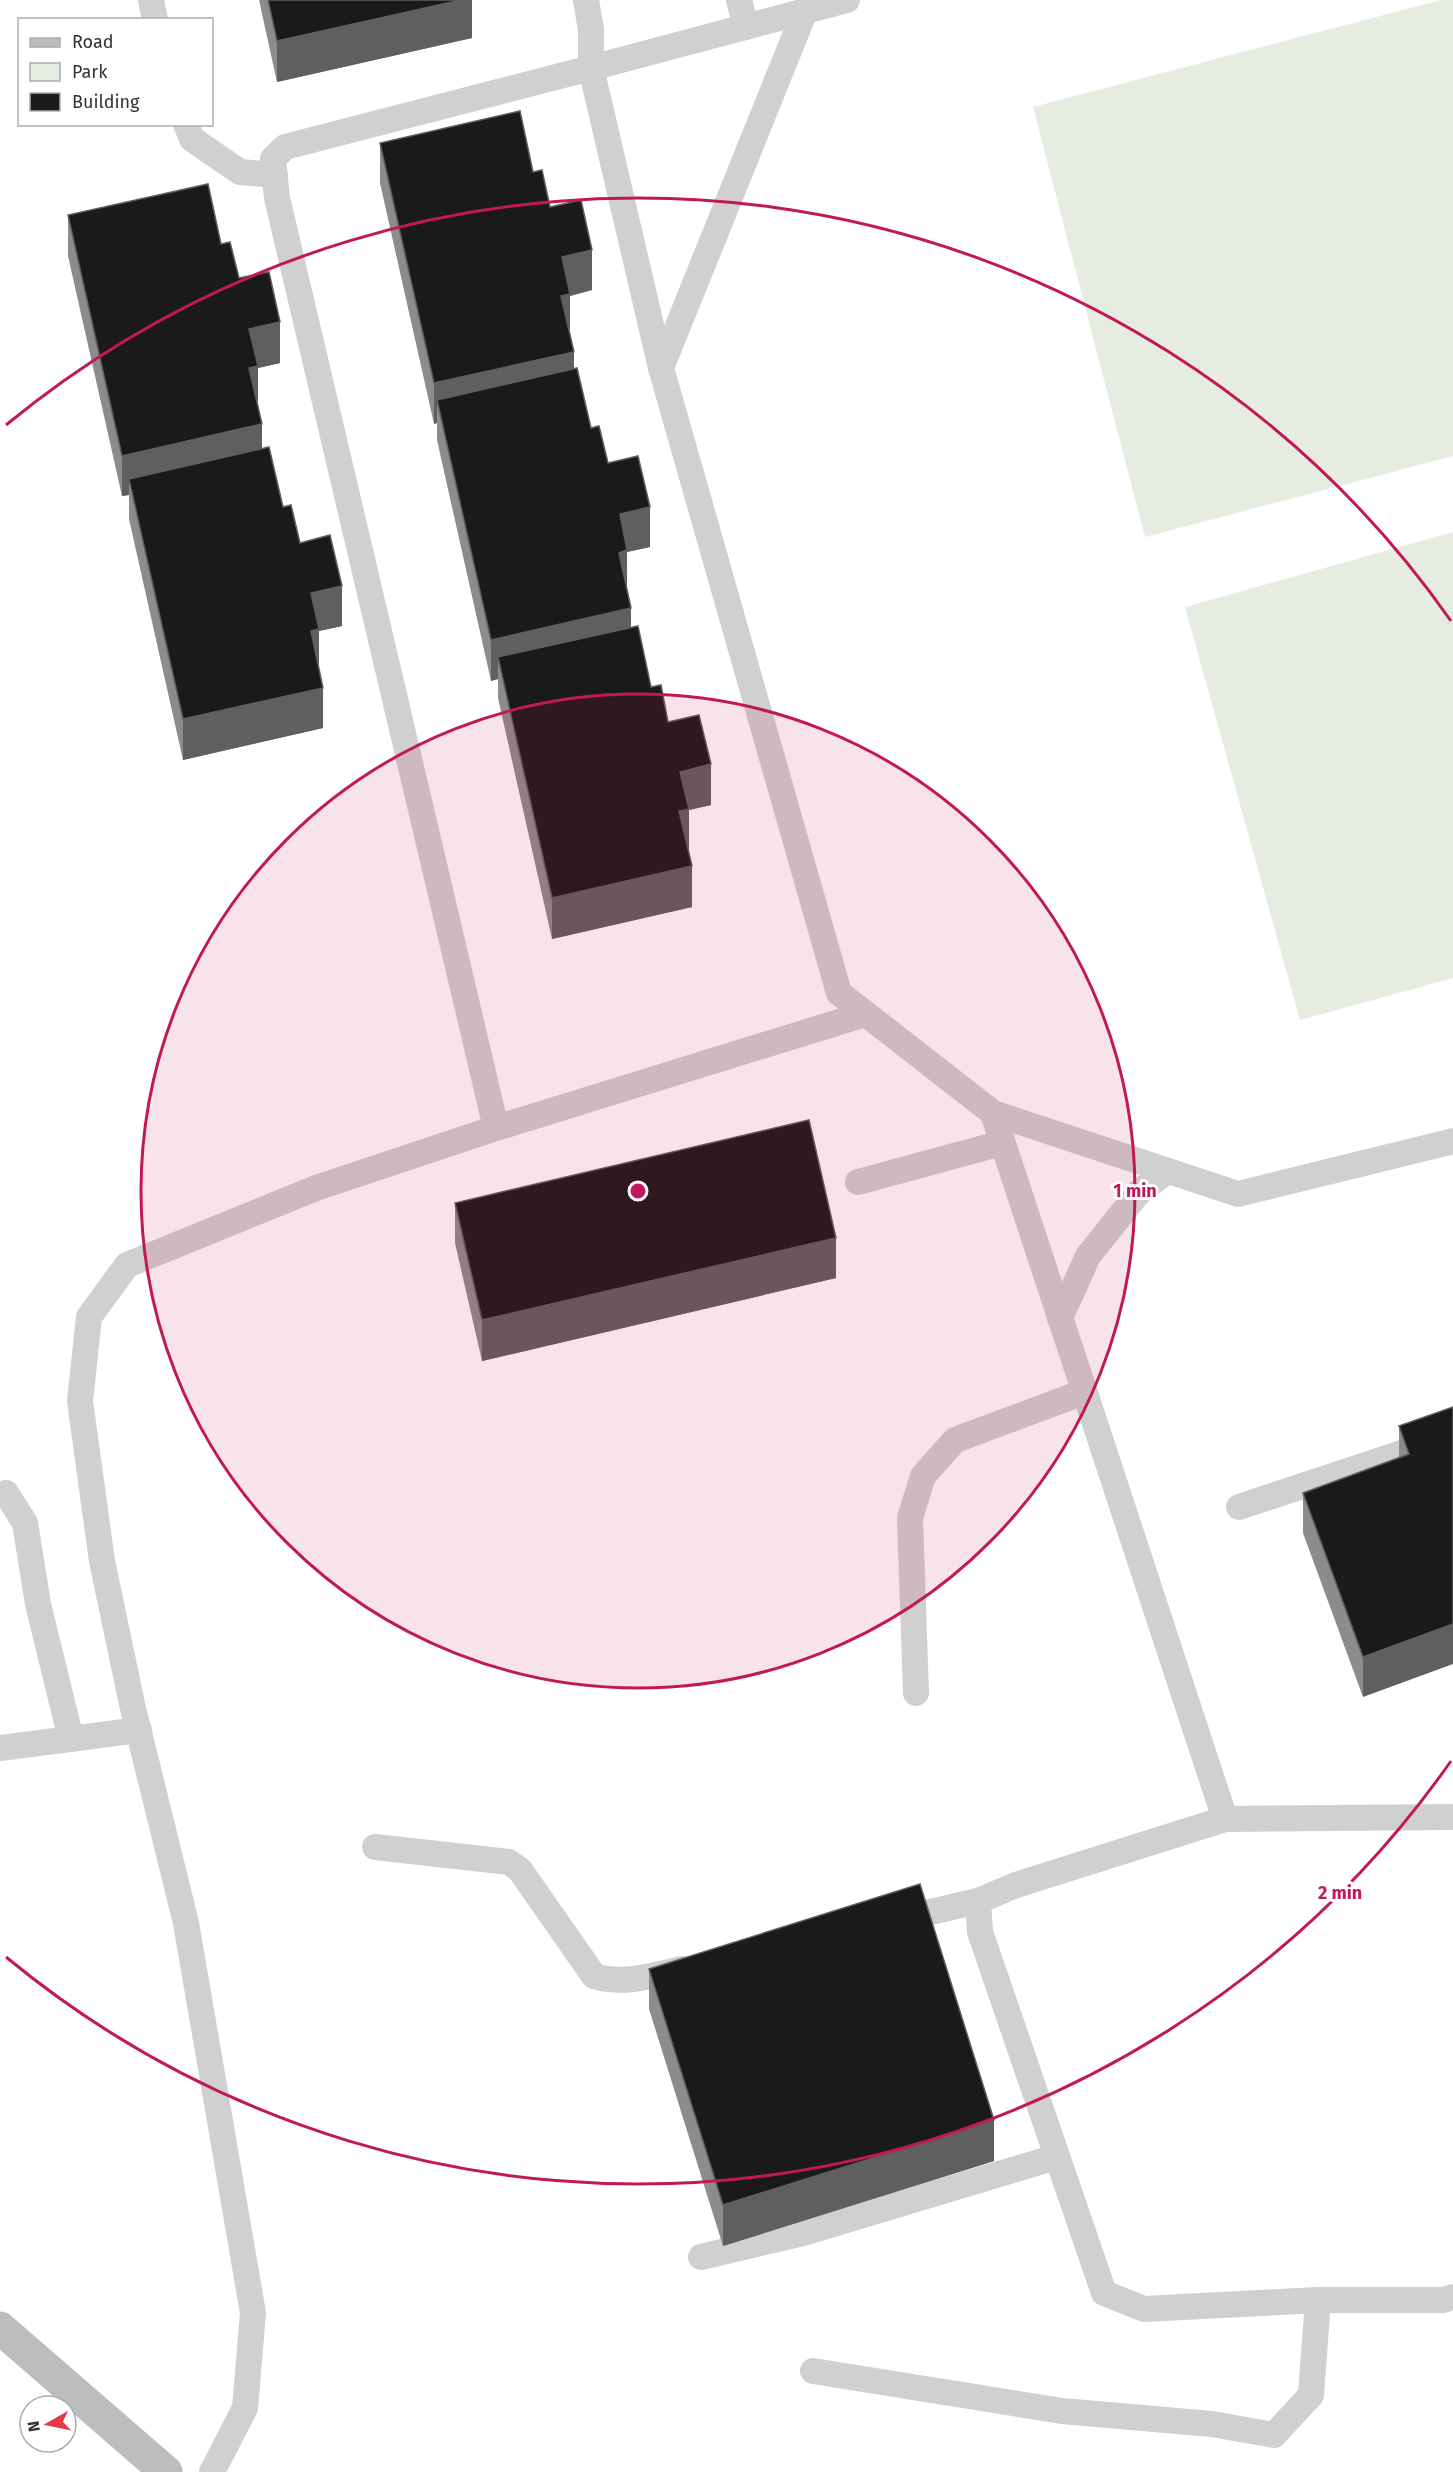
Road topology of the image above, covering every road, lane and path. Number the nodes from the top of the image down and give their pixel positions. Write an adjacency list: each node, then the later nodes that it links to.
1 (151, 0): 6 (lane)
2 (586, 0): 8 (lane)
3 (739, 0): 7 (lane)
4 (847, 0): 5 (lane)
5 (805, 11): 7 (lane); 11 (lane)
6 (155, 18)
7 (746, 27): 8 (lane)
8 (591, 68): 10 (lane); 11 (lane)
9 (187, 126): 10 (lane)
10 (275, 175): 14 (lane)
11 (661, 368): 12 (lane)
12 (865, 1014): 13 (lane); 14 (lane)
13 (993, 1113): 16 (lane); 17 (lane)
14 (496, 1128): 25 (lane)
15 (1453, 1141): 17 (lane)
16 (1002, 1143): 18 (lane); 19 (lane)
17 (1167, 1171): 19 (lane)
18 (858, 1182)
19 (1060, 1318): 20 (lane)
20 (1084, 1392): 24 (lane); 29 (lane)
21 (1453, 1436): 23 (lane)
22 (6, 1493): 26 (lane)
23 (1239, 1507)
24 (916, 1693)
25 (139, 1730): 26 (lane); 41 (lane)
26 (71, 1739): 27 (lane)
27 (0, 1748)
28 (1453, 1816): 29 (lane)
29 (1225, 1819): 31 (lane)
30 (375, 1847): 33 (lane)
31 (978, 1901): 32 (lane); 34 (lane)
32 (875, 1925)
33 (704, 1964)
34 (1056, 2157): 35 (lane); 37 (lane)
35 (701, 2257)
36 (1453, 2297): 37 (lane)
37 (1318, 2300): 39 (lane)
38 (0, 2328): 40 (main road)
39 (813, 2371)
40 (166, 2472)
41 (212, 2472)

